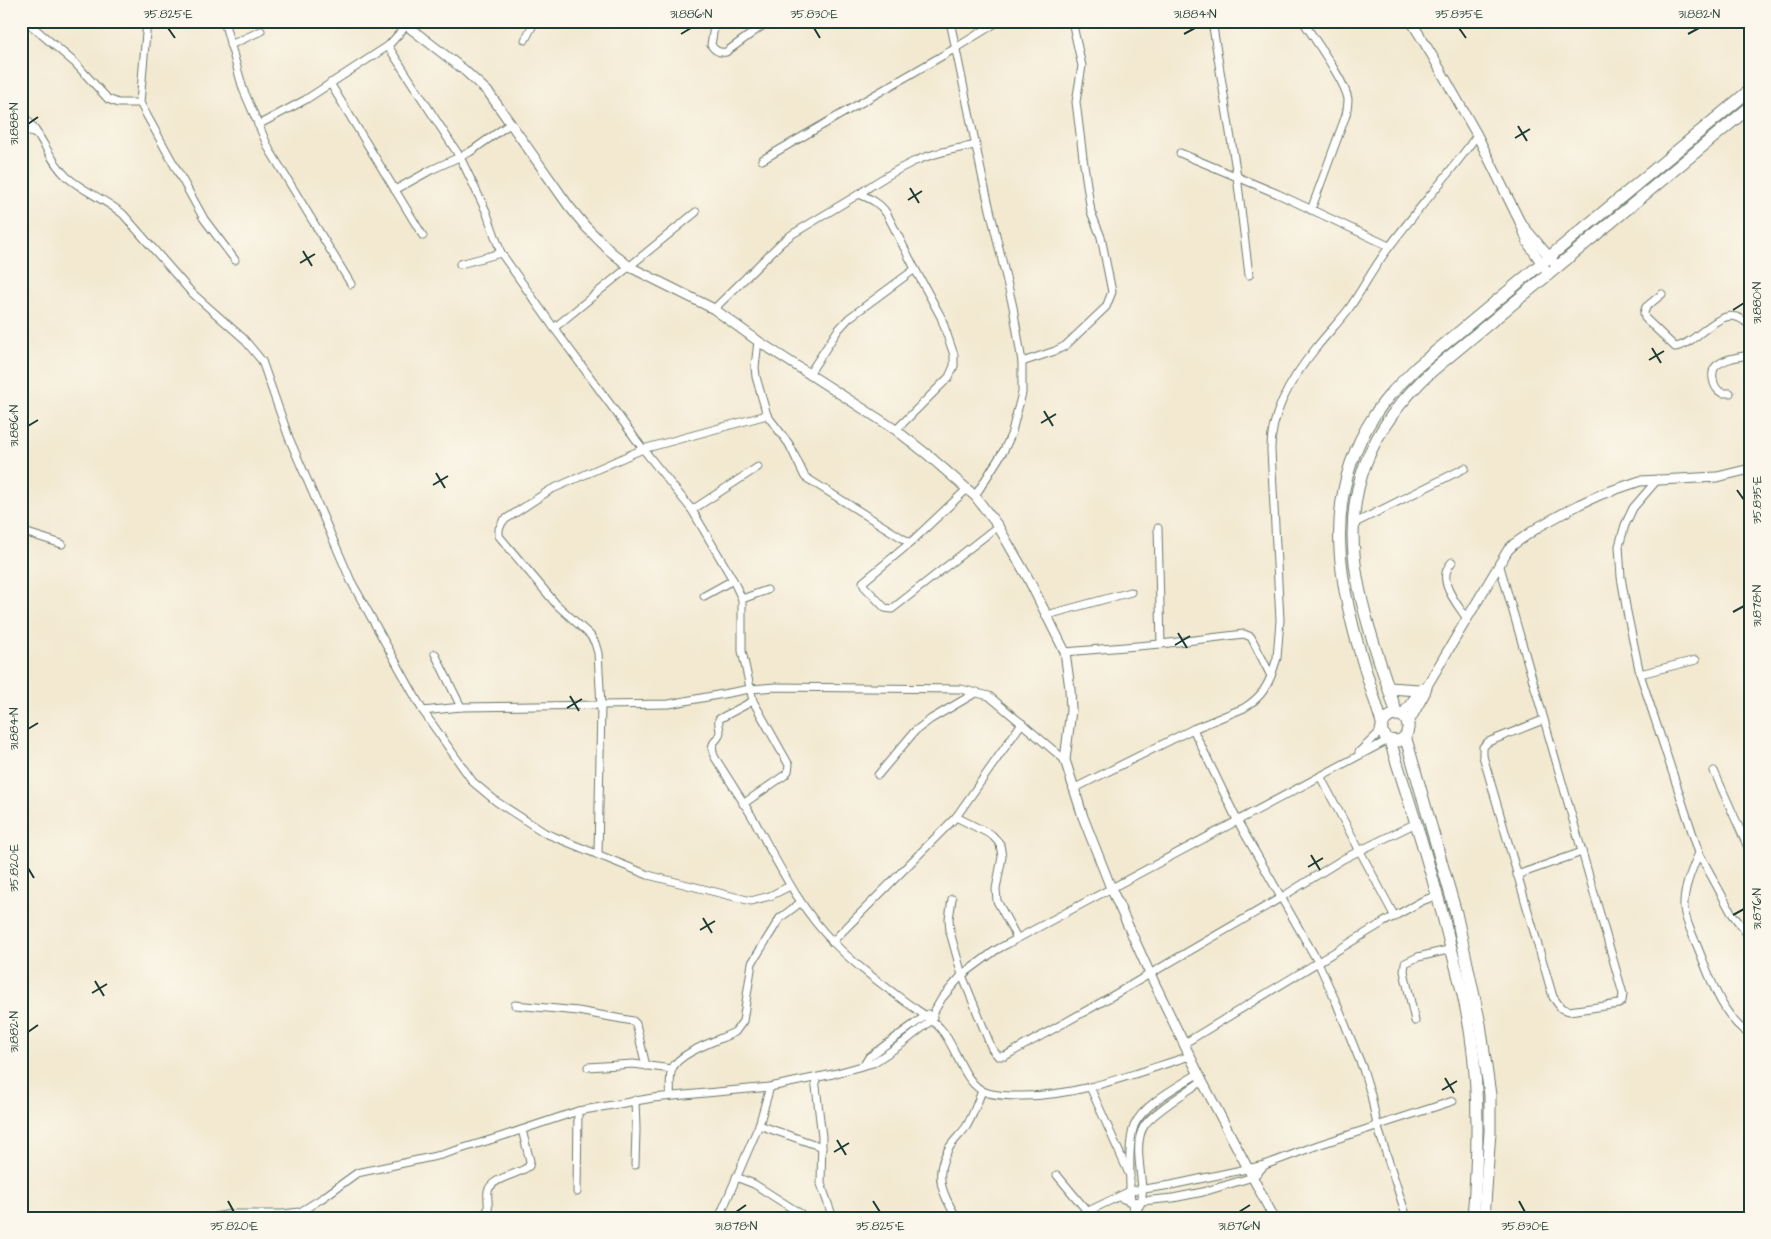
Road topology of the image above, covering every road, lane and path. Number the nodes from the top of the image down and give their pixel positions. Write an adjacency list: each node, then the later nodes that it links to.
1 (26, 21): 21 (street)
2 (147, 21): 21 (street)
3 (224, 21): 16 (street)
4 (535, 21): 15 (street)
5 (715, 21): 6 (street)
6 (769, 21)
7 (950, 21): 18 (street)
8 (999, 21): 18 (street)
9 (1072, 21): 54 (street)
10 (1212, 21): 33 (street)
11 (1303, 21): 36 (street)
12 (1411, 21): 27 (street)
13 (404, 23): 17 (street); 24 (street)
14 (261, 32): 16 (street)
15 (525, 40)
16 (230, 45): 25 (street)
17 (388, 46): 19 (street); 31 (street)
18 (954, 49): 29 (street); 32 (street)
19 (330, 83): 25 (street); 34 (street)
20 (1750, 90): 43 (main road)
21 (140, 103): 41 (street)
22 (1750, 107): 43 (main road)
23 (21, 114): 28 (street)
24 (511, 123): 31 (street); 44 (street)
25 (258, 125): 47 (street)
26 (21, 128): 28 (street)
27 (1477, 135): 39 (street); 43 (street)
28 (40, 136): 95 (street)
29 (976, 144): 35 (street); 54 (street)
30 (1180, 153): 33 (street)
31 (460, 157): 34 (street); 40 (street)
32 (762, 160)
33 (1237, 176): 36 (street); 46 (street)
34 (395, 190): 38 (street)
35 (859, 194): 45 (street); 49 (street)
36 (1311, 210): 39 (street)
37 (696, 212): 44 (street)
38 (423, 236)
39 (1389, 246): 87 (street)
40 (501, 253): 42 (street); 51 (street)
41 (235, 260)
42 (460, 264)
43 (1549, 265): 67 (main road); 100 (main road)
44 (630, 267): 49 (street); 51 (street)
45 (914, 269): 55 (street); 58 (street)
46 (1249, 275)
47 (351, 284)
48 (1662, 294): 50 (street)
49 (714, 309): 52 (street)
50 (1750, 326)
51 (554, 328): 59 (street)
52 (758, 341): 55 (street); 57 (street)
53 (1750, 356): 56 (street)
54 (1022, 362): 65 (street)
55 (809, 374): 58 (street)
56 (1730, 393)
57 (767, 415): 59 (street); 72 (street)
58 (896, 430): 64 (street)
59 (644, 449): 66 (street); 93 (street)
60 (758, 467): 66 (street)
61 (1465, 468): 67 (street)
62 (1750, 469): 63 (street)
63 (1658, 479): 74 (street); 86 (street)
64 (967, 489): 65 (street); 72 (street)
65 (975, 496): 68 (street)
66 (692, 510): 75 (street)
67 (1352, 524): 89 (main road)
68 (998, 526): 72 (street); 80 (street)
69 (1158, 528): 82 (street)
70 (21, 531): 71 (street)
71 (62, 544)
72 (910, 544)
73 (1452, 562): 81 (street)
74 (1499, 562): 81 (street); 97 (street)
75 (733, 580): 78 (street); 79 (street)
76 (767, 590): 79 (street)
77 (1131, 592): 80 (street)
78 (704, 596)
79 (742, 599): 90 (street)
80 (1047, 615): 83 (street)
81 (1467, 619): 88 (street)
82 (1161, 644): 83 (street); 87 (street)
83 (1065, 652): 103 (street)
84 (435, 654): 94 (street)
85 (1696, 660): 86 (street)
86 (1640, 674): 115 (street)
87 (1271, 676): 99 (street)
88 (1424, 687): 89 (main road); 96 (street)
89 (1389, 688): 96 (main road)
90 (750, 690): 91 (street); 92 (street); 93 (street)
91 (977, 692): 98 (street); 105 (street)
92 (753, 701): 108 (street); 108 (street)
93 (601, 706): 94 (street); 116 (street)
94 (461, 707): 95 (street)
95 (423, 711): 116 (street)
96 (1402, 718): 100 (main road); 101 (main road)
97 (1543, 720): 113 (street); 117 (street)
98 (1022, 723): 103 (street); 109 (street)
99 (1193, 729): 107 (street); 110 (street)
100 (1385, 734): 101 (main road); 102 (street); 102 (street); 111 (main road)
101 (1406, 736): 180 (main road)
102 (1354, 757): 106 (street)
103 (1065, 760): 107 (street)
104 (1714, 771): 114 (street)
105 (878, 776)
106 (1320, 776): 110 (street); 112 (street)
107 (1074, 788): 119 (street)
108 (743, 804): 118 (street)
109 (956, 817): 125 (street); 127 (street)
110 (1237, 820): 119 (street); 121 (street)
111 (1416, 823): 112 (street); 120 (main road)
112 (1360, 851): 121 (street); 124 (street)
113 (1582, 852): 117 (street); 117 (street)
114 (1750, 852)
115 (1700, 853): 126 (street); 135 (street)
116 (598, 855): 118 (street)
117 (1517, 875)
118 (790, 886): 123 (street)
119 (1111, 888): 125 (street); 130 (street)
120 (1438, 895): 124 (street); 128 (main road)
121 (1282, 897): 129 (street); 130 (street)
122 (952, 899): 131 (street)
123 (800, 903): 127 (street); 140 (street)
124 (1395, 917): 129 (street)
125 (1017, 938): 131 (street)
126 (1750, 938)
127 (832, 942): 133 (street)
128 (1452, 949): 134 (street); 179 (main road)
129 (1318, 962): 136 (street); 151 (street)
130 (1150, 974): 131 (street); 136 (street)
131 (962, 975): 133 (street)
132 (516, 1005): 139 (street)
133 (928, 1018): 142 (street); 145 (street)
134 (1415, 1021)
135 (1750, 1035)
136 (1185, 1044): 137 (street)
137 (1190, 1056): 141 (street); 144 (street)
138 (588, 1066): 139 (street)
139 (646, 1066): 140 (street)
140 (672, 1069): 146 (street)
141 (1200, 1077): 156 (street); 160 (street); 161 (street)
142 (815, 1078): 143 (street); 153 (street)
143 (770, 1087): 146 (street); 150 (street)
144 (1090, 1087): 145 (street); 160 (street)
145 (982, 1091): 175 (street)
146 (670, 1096): 147 (street)
147 (635, 1100): 149 (street); 154 (street)
148 (1453, 1101): 151 (street)
149 (578, 1112): 152 (street); 163 (street)
150 (759, 1125): 153 (street); 158 (street)
151 (1377, 1125): 155 (street); 178 (street)
152 (522, 1130): 169 (street); 172 (street)
153 (822, 1147): 174 (street)
154 (635, 1165)
155 (1265, 1165): 156 (street); 159 (street)
156 (1247, 1168): 159 (street); 161 (street)
157 (1057, 1175): 167 (street)
158 (736, 1177): 168 (street); 173 (street)
159 (1252, 1177): 166 (street); 177 (street)
160 (1131, 1178): 162 (street)
161 (1141, 1190): 162 (street); 166 (street)
162 (1130, 1191): 164 (street); 165 (street)
163 (577, 1192)
164 (1119, 1197): 165 (street); 167 (street)
165 (1131, 1202): 166 (street); 170 (street)
166 (1142, 1202): 170 (street)
167 (1087, 1211): 176 (street)
168 (801, 1214)
169 (301, 1215): 171 (street)
170 (1134, 1215)
171 (211, 1218)
172 (478, 1218)
173 (719, 1218)
174 (833, 1218)
175 (957, 1218)
176 (1074, 1218)
177 (1274, 1218)
178 (1407, 1218)
179 (1472, 1218)
180 (1484, 1218)

